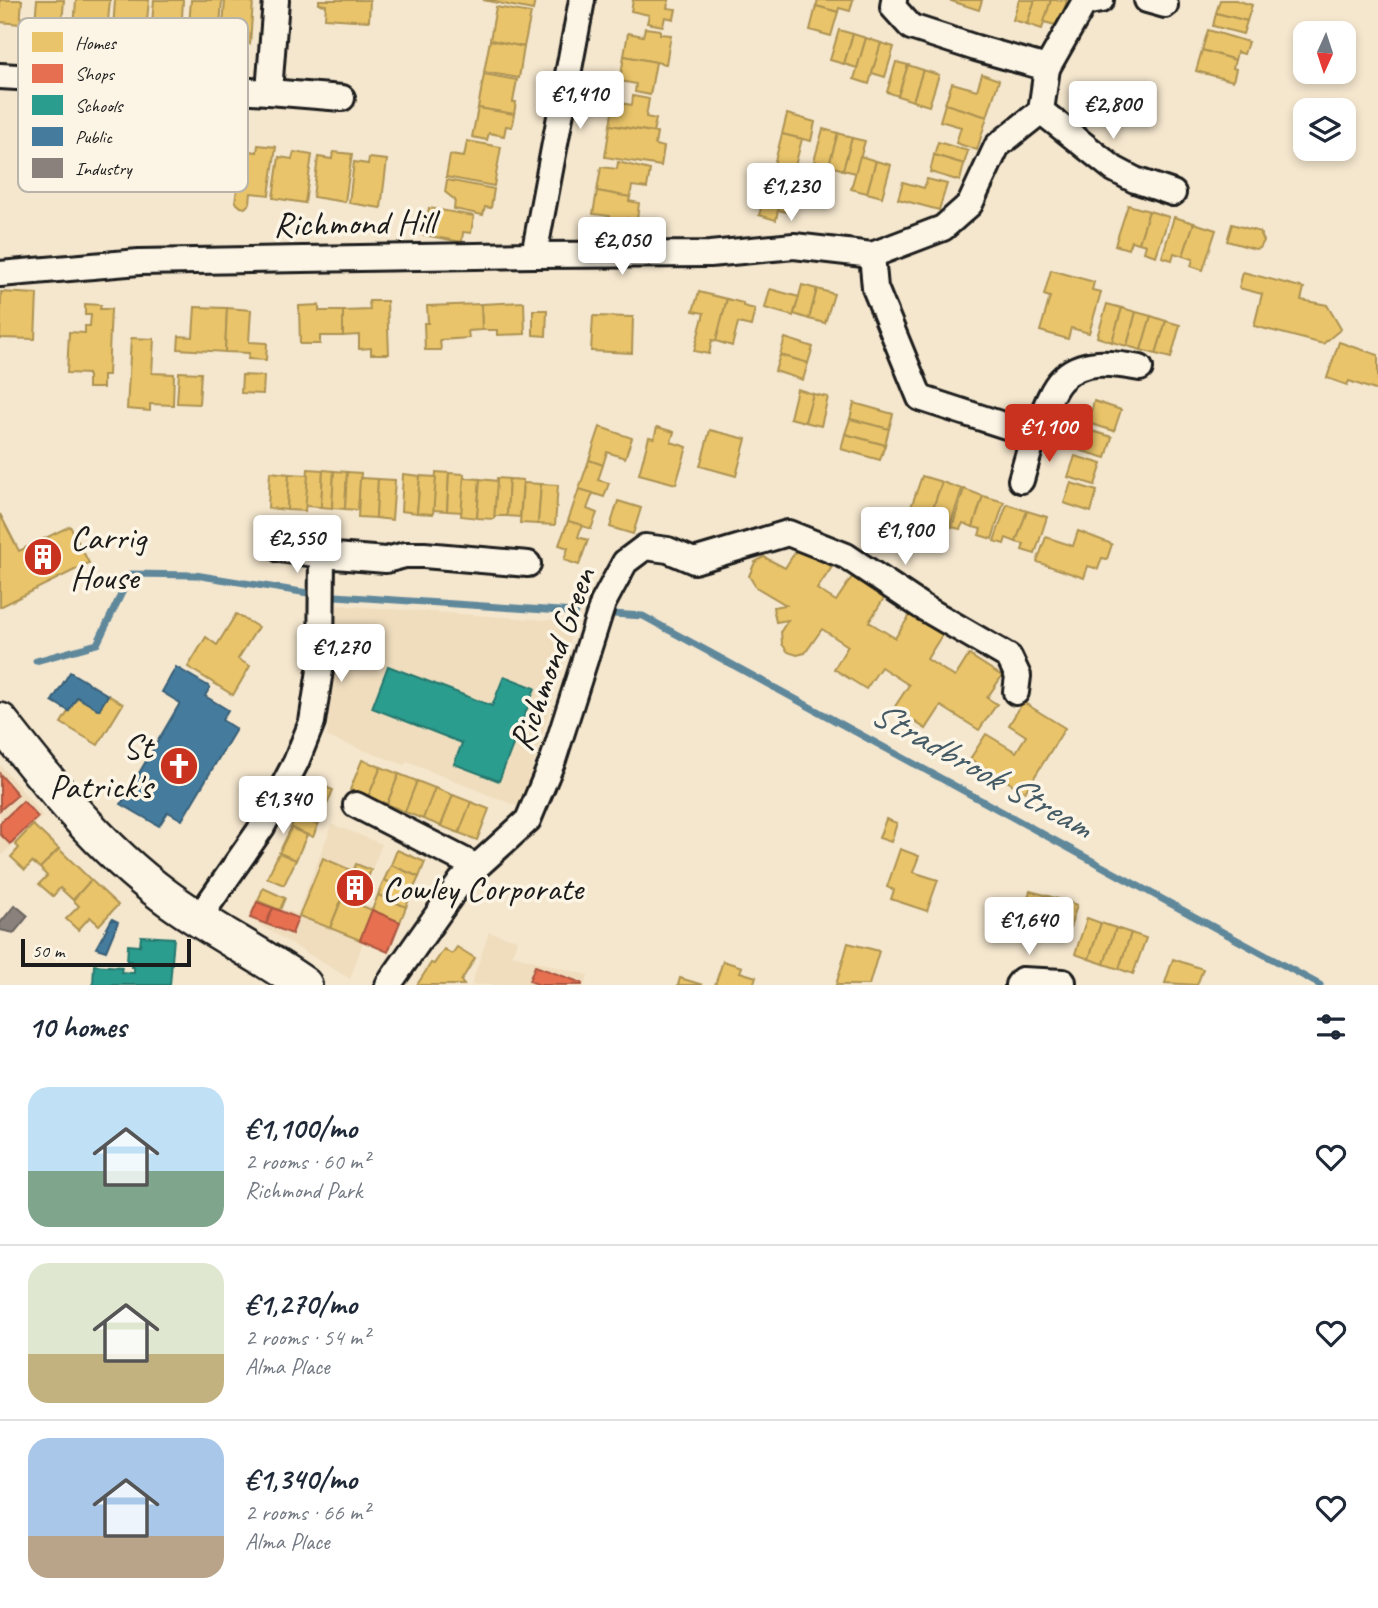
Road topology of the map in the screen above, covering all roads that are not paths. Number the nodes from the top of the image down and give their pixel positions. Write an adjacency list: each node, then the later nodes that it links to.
1 (276, 0): 9 (street)
2 (582, 0): 13 (street)
3 (894, 0): 5 (street)
4 (1101, 0): 5 (street)
5 (1047, 68): 11 (street)
6 (0, 76): 7 (street)
7 (18, 77)
8 (248, 91): 9 (street)
9 (269, 92): 10 (street)
10 (342, 98)
11 (1041, 111): 12 (street); 14 (street)
12 (1173, 193)
13 (534, 255): 14 (street, Richmond Hill); 15 (street, Richmond Hill)
14 (872, 255): 17 (street)
15 (0, 274)
16 (1140, 368): 17 (street)
17 (1034, 435): 18 (street)
18 (1021, 480)
19 (280, 549): 20 (street)
20 (321, 555): 21 (street); 26 (street)
21 (528, 564)
22 (1016, 692): 25 (street, Richmond Green)
23 (0, 721): 26 (main road)
24 (356, 805): 25 (street)
25 (475, 866): 29 (street, Richmond Green)
26 (198, 919): 28 (main road)
27 (1063, 982): 30 (street)
28 (304, 985)
29 (388, 985)
30 (1018, 985)

